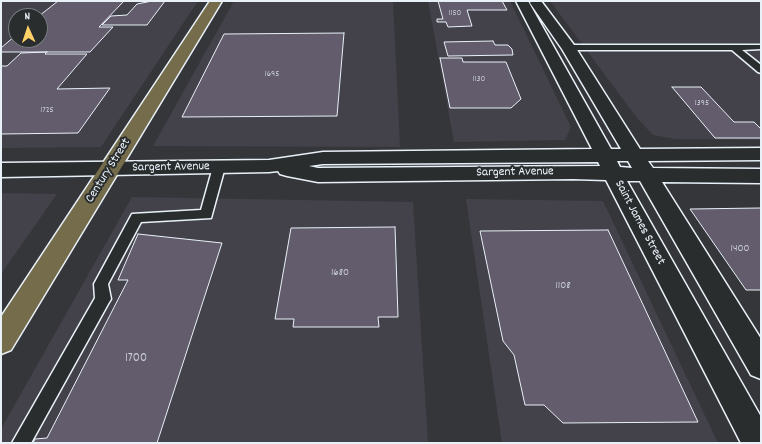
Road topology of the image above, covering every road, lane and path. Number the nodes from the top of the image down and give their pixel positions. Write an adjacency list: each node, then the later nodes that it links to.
1 (216, 1): 13 (main road, Century Street)
2 (522, 1): 9 (main road, Saint James Street)
3 (534, 1): 5 (main road)
4 (761, 47): 6 (lane)
5 (569, 48): 6 (lane); 10 (main road)
6 (734, 48): 7 (lane)
7 (761, 70)
8 (761, 154): 10 (main road, Sargent Avenue)
9 (608, 164): 10 (main road, Sargent Avenue); 11 (main road, Sargent Avenue); 18 (main road, Saint James Street)
10 (641, 165): 14 (main road, Sargent Avenue); 16 (main road)
11 (219, 167): 13 (main road, Sargent Avenue); 17 (lane)
12 (1, 170): 13 (main road, Sargent Avenue)
13 (110, 170): 15 (main road, Century Street)
14 (761, 176)
15 (1, 341)
16 (761, 365)
17 (21, 443)
18 (758, 443)

